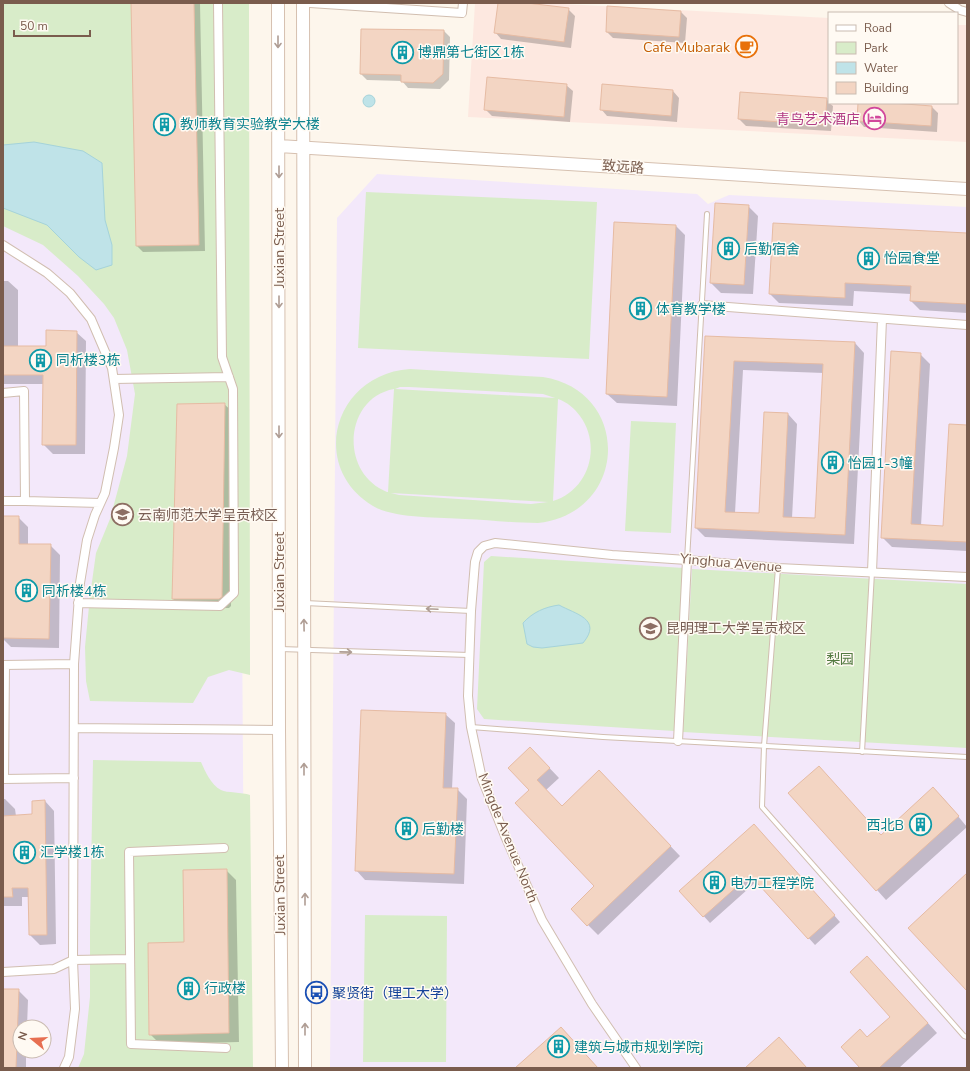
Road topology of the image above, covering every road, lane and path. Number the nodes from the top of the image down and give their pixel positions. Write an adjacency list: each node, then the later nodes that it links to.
1 (218, 3): 16 (street)
2 (278, 3): 8 (main road, Juxian Street, one-way to 8)
3 (303, 3): 9 (main road, Juxian Street)
4 (310, 3): 5 (street)
5 (463, 3)
6 (949, 3): 7 (street)
7 (967, 12)
8 (279, 146): 9 (main road, 致远路); 30 (main road, Juxian Street, one-way to 30)
9 (304, 148): 10 (main road, 致远路); 28 (main road, Juxian Street)
10 (967, 189)
11 (707, 214): 13 (lane)
12 (3, 245): 17 (street)
13 (702, 305): 14 (street); 23 (lane)
14 (882, 319): 15 (street); 25 (street)
15 (967, 325)
16 (229, 376): 17 (street); 27 (street)
17 (114, 378): 21 (street)
18 (3, 393): 20 (street)
19 (3, 501): 20 (street)
20 (25, 501): 21 (street)
21 (100, 503): 27 (street)
22 (495, 543): 23 (street, Yinghua Avenue); 29 (street, Mingde Avenue North)
23 (687, 560): 24 (street, Yinghua Avenue); 38 (street)
24 (778, 568): 25 (street, Yinghua Avenue); 39 (lane)
25 (872, 572): 26 (street, Yinghua Avenue); 40 (lane)
26 (967, 577)
27 (78, 603): 33 (street)
28 (304, 603): 29 (lane, one-way to 28); 31 (main road, Juxian Street, one-way to 28)
29 (471, 610): 32 (street, Mingde Avenue North)
30 (279, 649): 31 (lane); 37 (main road, Juxian Street)
31 (304, 651): 32 (lane, one-way to 32); 52 (main road, Juxian Street, one-way to 31)
32 (468, 655): 35 (street, Mingde Avenue North)
33 (74, 664): 34 (street); 36 (street)
34 (4, 665): 43 (street)
35 (471, 727): 38 (lane); 53 (street, Mingde Avenue North)
36 (74, 728): 37 (street); 42 (street)
37 (279, 730): 51 (main road, Juxian Street)
38 (678, 741): 39 (lane)
39 (764, 746): 40 (lane); 48 (lane)
40 (862, 752): 41 (lane)
41 (967, 757)
42 (74, 778): 43 (street); 46 (street)
43 (3, 780)
44 (224, 848): 45 (street)
45 (130, 959): 46 (street); 49 (street)
46 (74, 960): 47 (street); 50 (street)
47 (3, 972)
48 (967, 1037)
49 (226, 1048)
50 (64, 1068)
51 (282, 1068)
52 (305, 1068)
53 (636, 1068)

